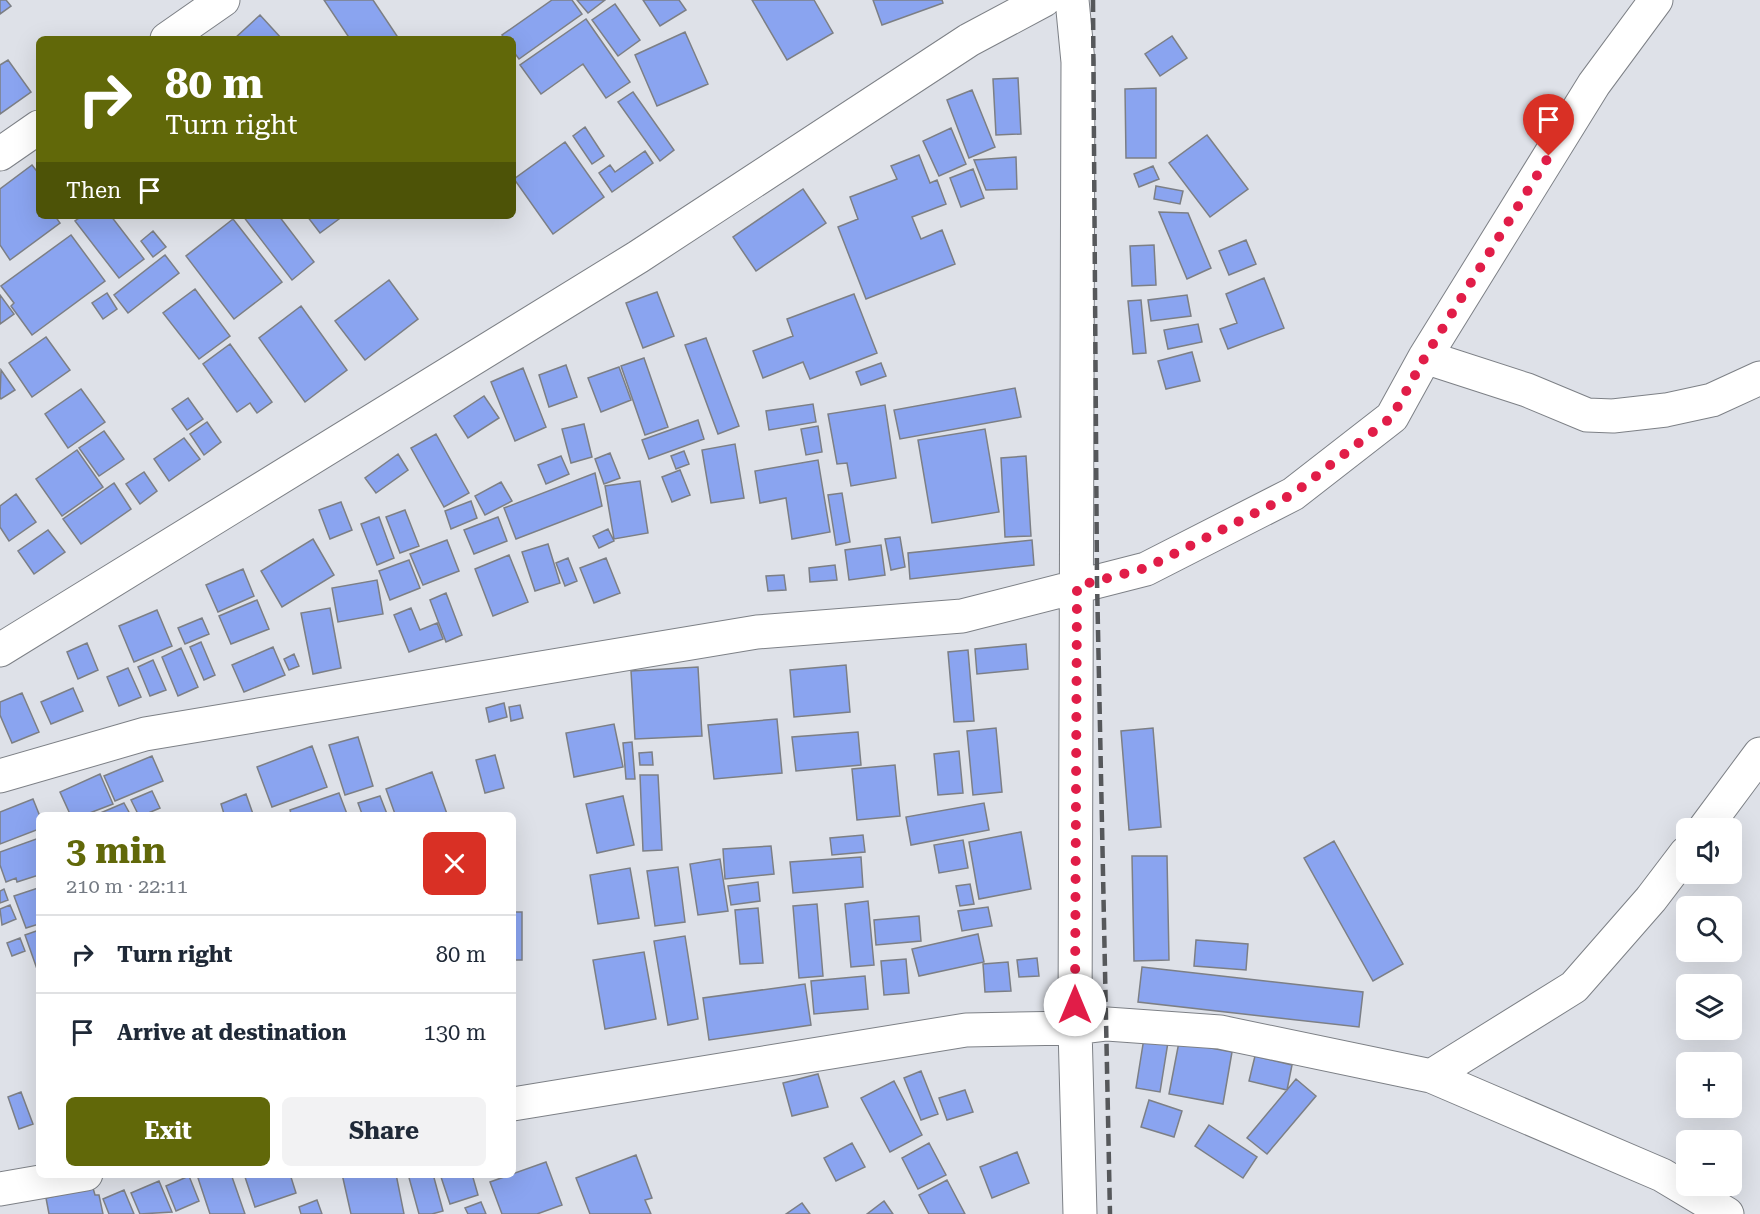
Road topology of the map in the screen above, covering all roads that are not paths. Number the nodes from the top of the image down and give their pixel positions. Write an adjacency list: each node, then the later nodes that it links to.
1 (223, 0): 5 (street)
2 (1044, 0): 11 (street)
3 (1072, 0): 10 (street)
4 (1656, 0): 8 (street)
5 (171, 36)
6 (36, 129): 7 (street)
7 (0, 154)
8 (1425, 357): 9 (street); 10 (street)
9 (1760, 378)
10 (1077, 586): 13 (street); 16 (street)
11 (0, 650)
12 (1760, 754): 14 (street)
13 (0, 776)
14 (1712, 818)
15 (1676, 866): 17 (street)
16 (1075, 1028): 17 (street); 18 (street); 21 (street)
17 (1431, 1076): 22 (street)
18 (516, 1104)
19 (63, 1178): 20 (street)
20 (0, 1189)
21 (1080, 1214)
22 (1727, 1214)

